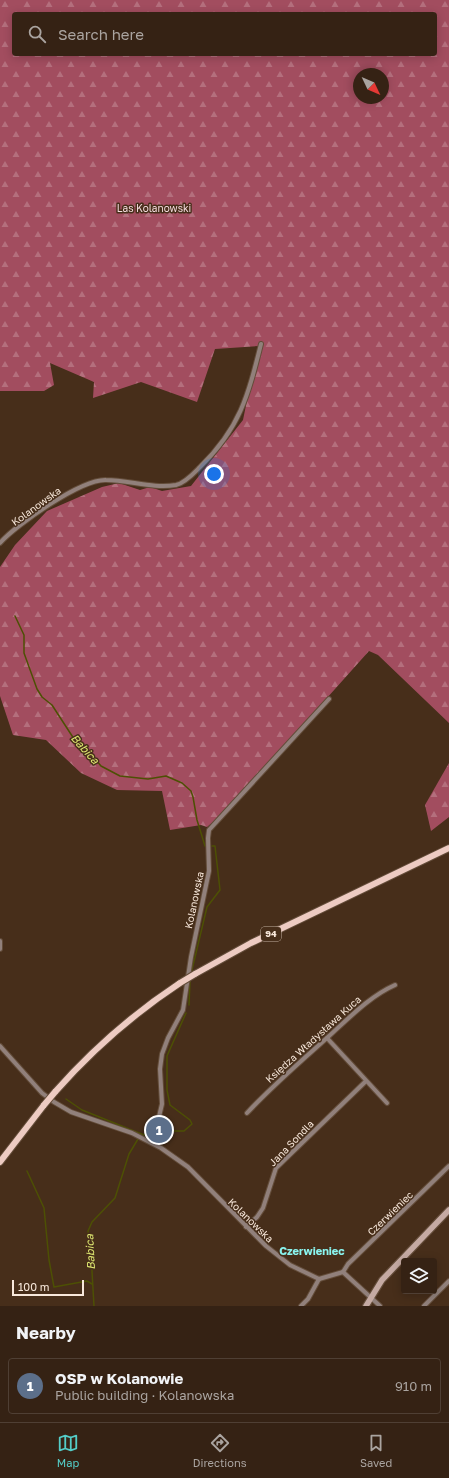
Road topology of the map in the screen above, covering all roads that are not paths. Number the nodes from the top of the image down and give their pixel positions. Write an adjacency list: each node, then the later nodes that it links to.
1 (261, 344): 2 (street, Kolanowska)
2 (0, 543)
3 (329, 699): 13 (street, Kolanowska)
4 (449, 848): 14 (main road, 94, bridge)
5 (0, 941): 6 (street)
6 (0, 949)
7 (396, 984): 8 (street, Księdza Władysława Kuca)
8 (327, 1038): 10 (street); 12 (street, Księdza Władysława Kuca)
9 (0, 1046): 13 (street, Kolanowska)
10 (366, 1082): 11 (street); 17 (street, Jana Sondla)
11 (387, 1103)
12 (247, 1113)
13 (149, 1141): 17 (street, Kolanowska)
14 (0, 1162)
15 (449, 1166): 18 (street, Czerwieniec)
16 (449, 1210): 21 (main road)
17 (246, 1227): 19 (street, Kolanowska)
18 (343, 1272): 19 (street); 21 (street)
19 (319, 1279): 22 (street)
20 (449, 1282): 25 (street)
21 (370, 1297): 23 (main road); 24 (street)
22 (301, 1306)
23 (366, 1306)
24 (380, 1306)
25 (424, 1306)

